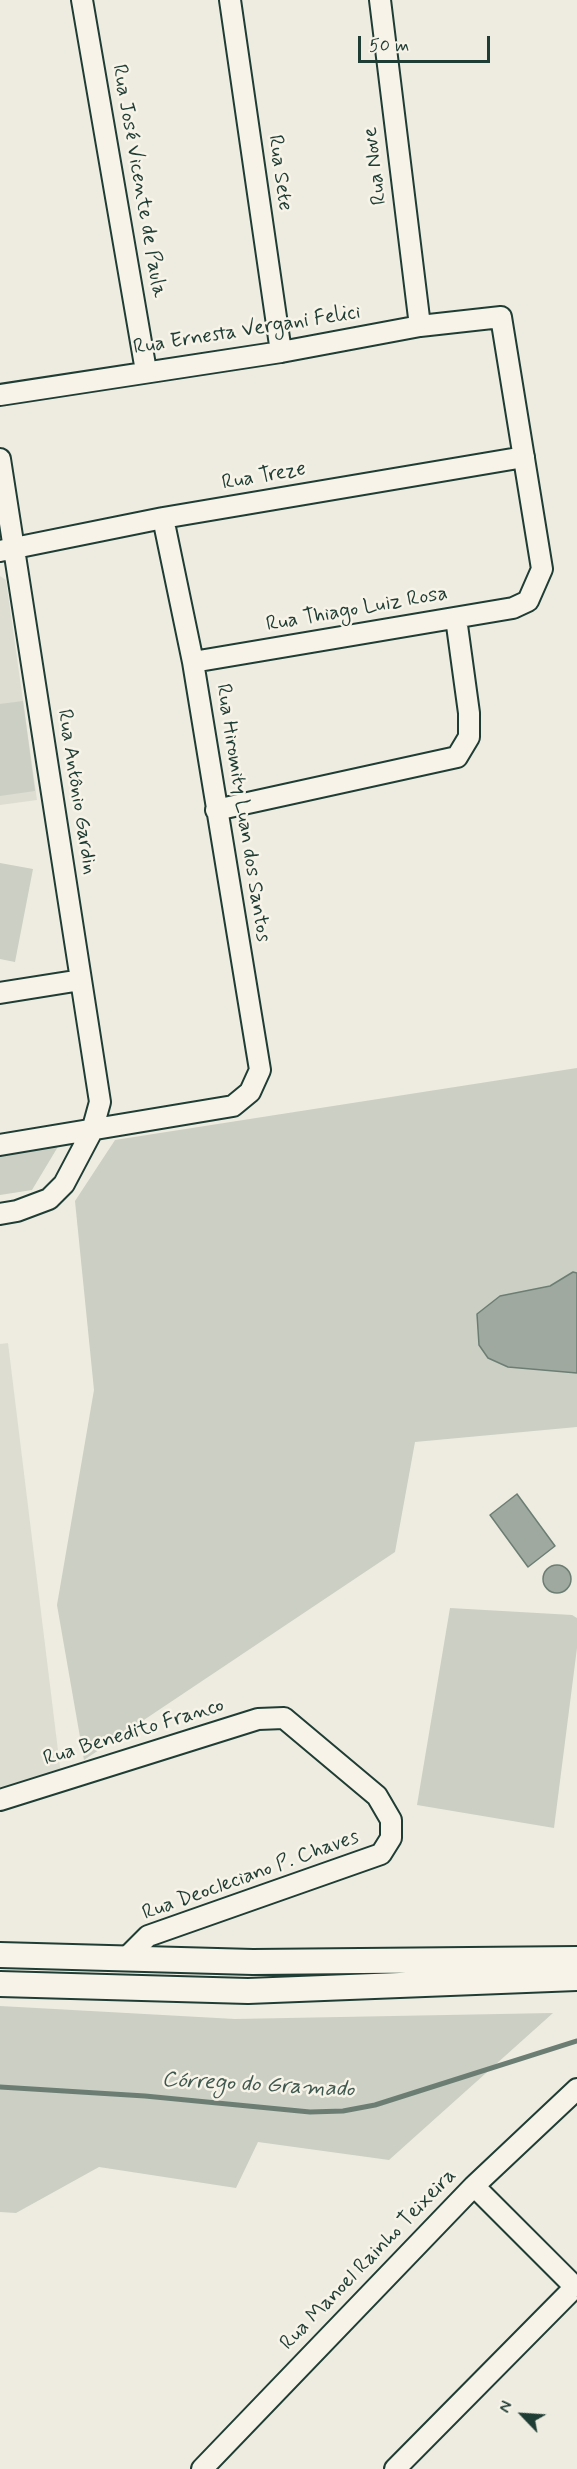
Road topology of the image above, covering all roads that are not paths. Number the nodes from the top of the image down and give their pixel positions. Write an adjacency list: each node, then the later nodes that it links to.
1 (82, 0): 6 (street, Rua José Vicente de Paula)
2 (230, 0): 5 (street, Rua Sete)
3 (380, 0): 4 (street, Rua Nove)
4 (420, 327): 5 (street, Rua Ernesta Vergani Felici); 8 (street, Rua Ernesta Vergani Felici)
5 (281, 352): 6 (street, Rua Ernesta Vergani Felici)
6 (146, 371): 7 (street, Rua Ernesta Vergani Felici)
7 (0, 394)
8 (524, 457): 10 (street, Rua Treze); 12 (street, Rua Thiago Luiz Rosa)
9 (0, 459): 11 (street, Rua Antônio Gardin)
10 (163, 518): 11 (street, Rua Treze); 13 (street, Rua Hiromity Luan dos Santos)
11 (7, 550): 15 (street, Rua Antônio Gardin)
12 (456, 618): 13 (street, Rua Thiago Luiz Rosa); 14 (street)
13 (193, 662): 14 (street, Rua Hiromity Luan dos Santos)
14 (216, 810): 17 (street, Rua Hiromity Luan dos Santos)
15 (81, 980): 16 (street); 17 (street, Rua Antônio Gardin)
16 (0, 993)
17 (92, 1131): 18 (street); 19 (street, Rua Antônio Gardin)
18 (0, 1145)
19 (0, 1214)
20 (0, 1800): 21 (street, Rua Benedito Franco)
21 (391, 1838): 23 (street, Rua Deocleciano P. Chaves)
22 (0, 1955): 23 (main road)
23 (126, 1958): 24 (main road)
24 (577, 1959)
25 (577, 1978): 26 (main road)
26 (0, 1984)
27 (577, 2090): 28 (street, Rua Manoel Rainho Teixeira)
28 (474, 2186): 29 (street); 30 (street, Rua Manoel Rainho Teixeira)
29 (576, 2286): 31 (street)
30 (202, 2469)
31 (395, 2469)

